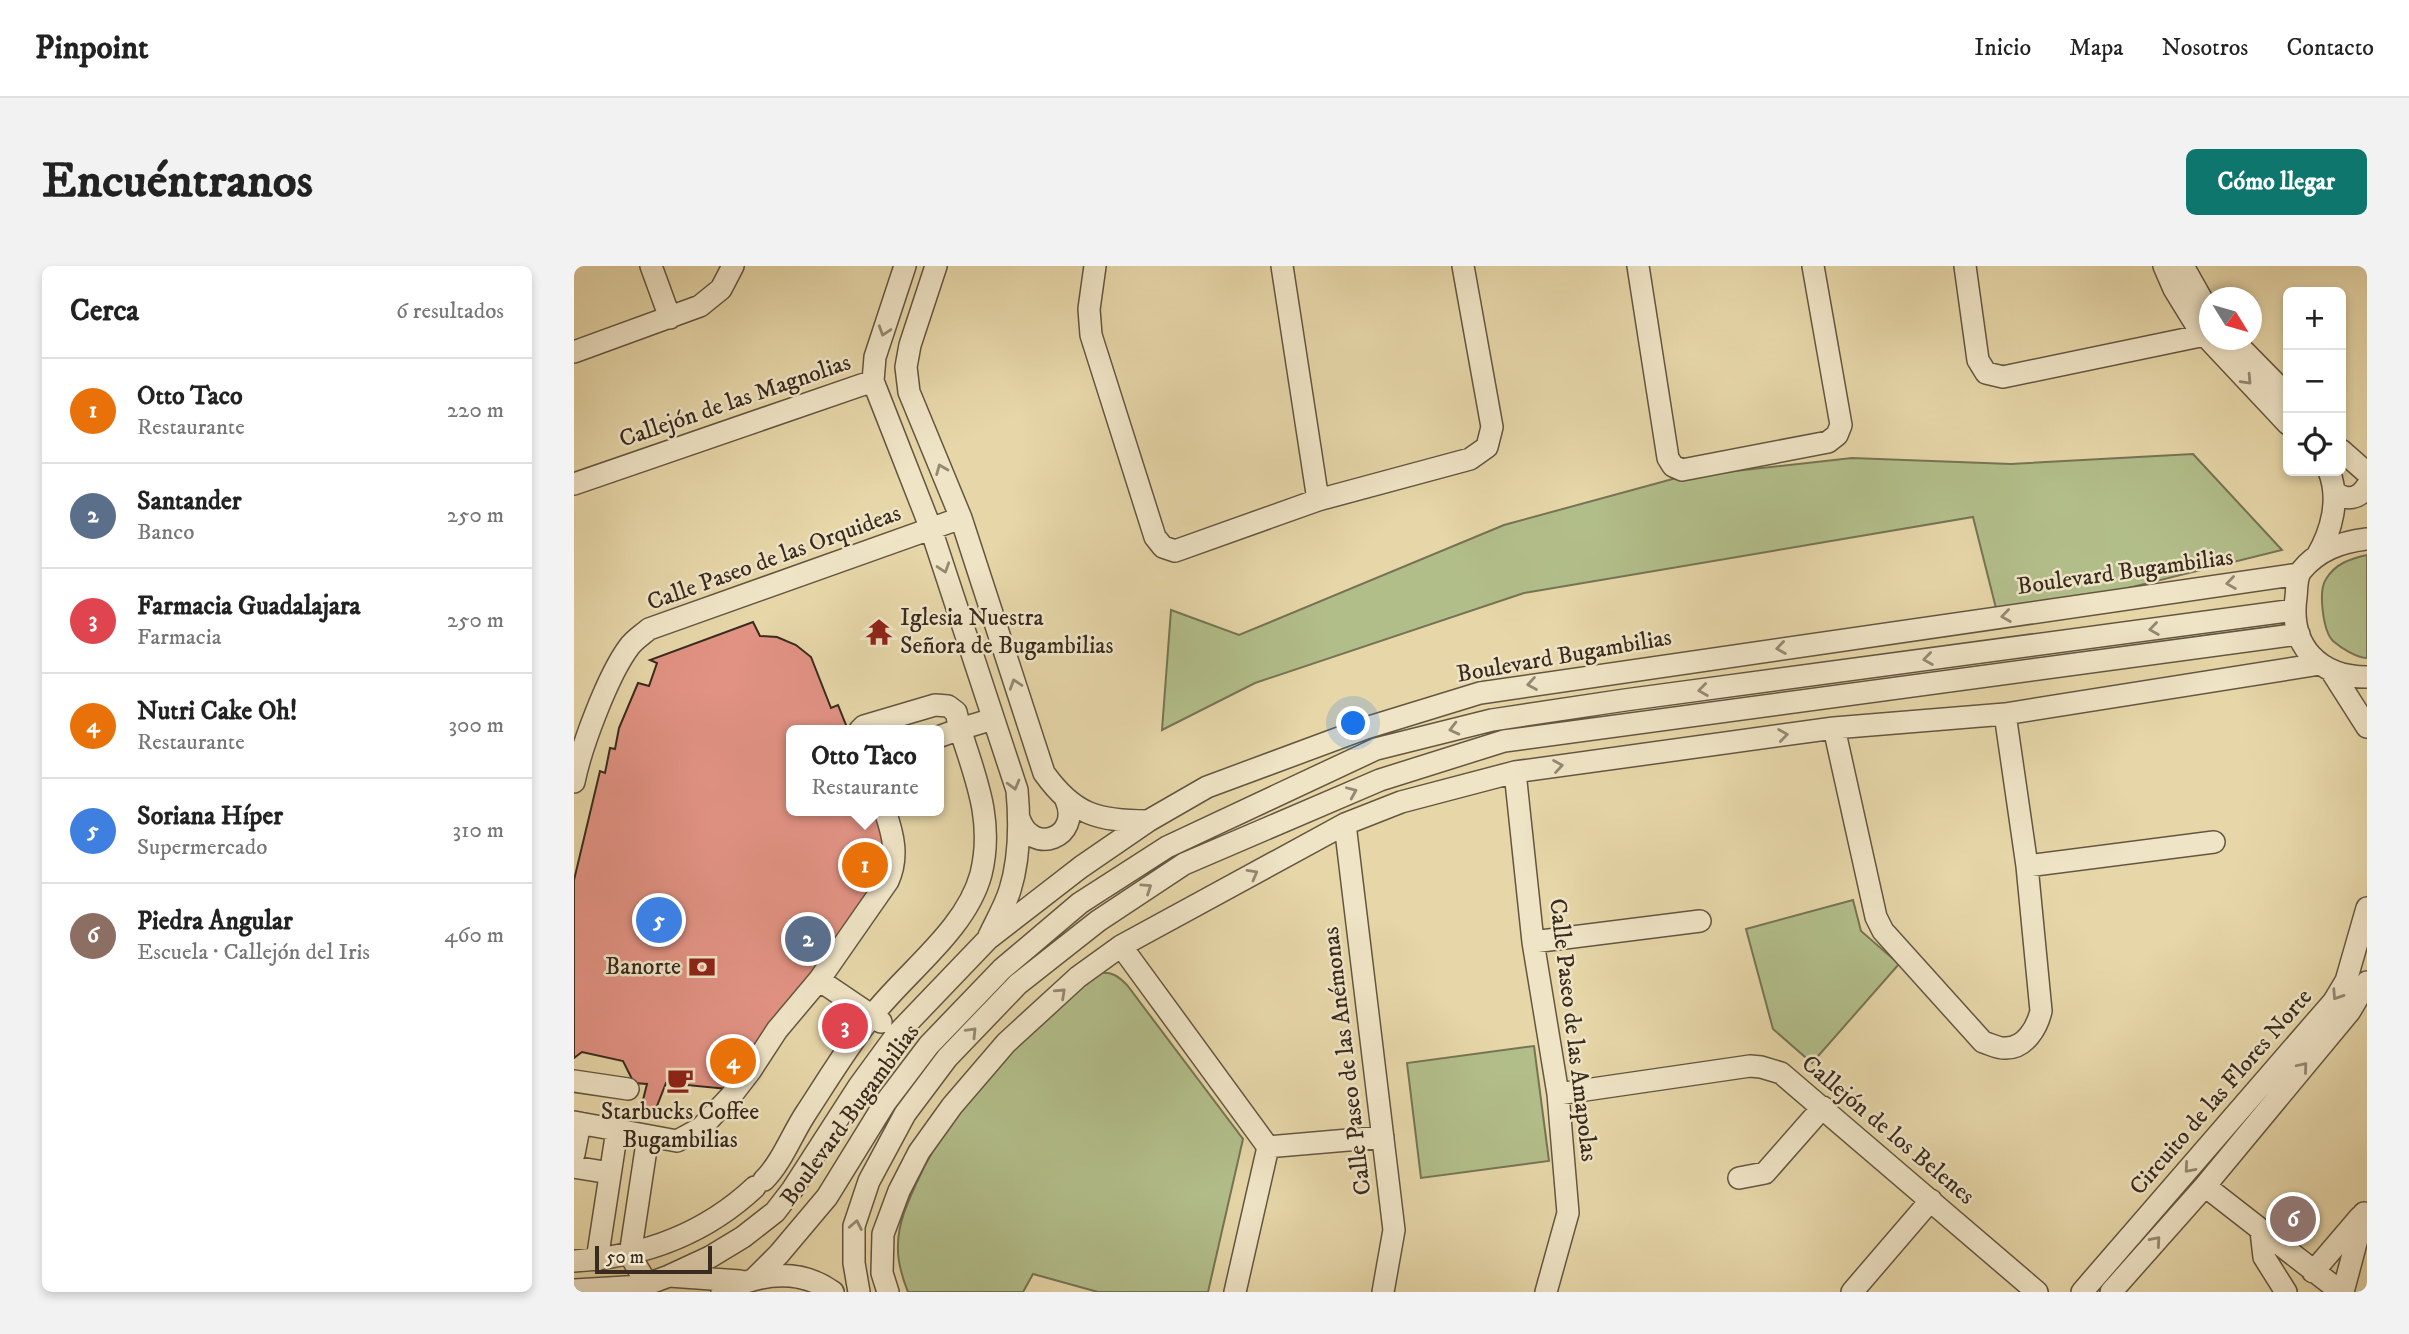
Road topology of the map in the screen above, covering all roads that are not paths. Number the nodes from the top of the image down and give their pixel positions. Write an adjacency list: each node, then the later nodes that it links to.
1 (651, 266): 14 (street)
2 (733, 266): 14 (street)
3 (905, 266): 20 (street, one-way to 20)
4 (936, 266): 29 (street, one-way to 4)
5 (1095, 266): 28 (street)
6 (1282, 266): 28 (street)
7 (1463, 266): 28 (street)
8 (1638, 266): 9 (street)
9 (1813, 266)
10 (1965, 266): 16 (street)
11 (2164, 266): 15 (street)
12 (2183, 266): 13 (street)
13 (2199, 294)
14 (670, 318): 19 (street)
15 (2199, 326)
16 (2199, 336)
17 (2219, 350): 22 (street, one-way to 22)
18 (2244, 350): 21 (street)
19 (574, 352)
20 (873, 381): 26 (street, Callejón de las Magnolias); 30 (street)
21 (2283, 391)
22 (2283, 419)
23 (2346, 454): 24 (street)
24 (2367, 473)
25 (2331, 481): 27 (street); 32 (street)
26 (574, 484)
27 (2367, 486)
28 (1318, 500)
29 (961, 518): 30 (street, Calle Paseo de las Orquideas); 54 (street, one-way to 29)
30 (931, 529): 41 (street, one-way to 41); 48 (street, Calle Paseo de las Orquideas)
31 (2367, 539): 32 (street)
32 (2317, 556): 33 (street)
33 (2299, 574): 34 (street); 37 (street, Boulevard Bugambilias, one-way to 37)
34 (2294, 610): 35 (street); 39 (street, Boulevard Bugambilias, one-way to 39)
35 (2299, 634): 36 (street); 51 (street, Boulevard Bugambilias)
36 (2326, 668): 38 (street); 40 (street); 44 (street)
37 (1574, 677): 39 (street); 43 (street, Boulevard Bugambilias, one-way to 43)
38 (2367, 677)
39 (1625, 700): 49 (street, Boulevard Bugambilias, one-way to 49)
40 (2005, 714): 45 (street); 60 (street)
41 (993, 719): 46 (street); 56 (street, one-way to 56)
42 (867, 725): 46 (street)
43 (1374, 725): 49 (street); 57 (street, Boulevard Bugambilias)
44 (2367, 727)
45 (1834, 728): 50 (street, one-way to 45); 60 (street)
46 (960, 729): 47 (street); 70 (street)
47 (944, 735)
48 (580, 738): 52 (street, Calle Paseo de las Orquideas)
49 (1330, 770): 66 (street, Boulevard Bugambilias)
50 (1515, 772): 53 (street); 64 (street, Calle Paseo de las Amapolas)
51 (1380, 780): 53 (street); 87 (street, Boulevard Bugambilias, one-way to 51)
52 (574, 782)
53 (1434, 793): 58 (street)
54 (1066, 800): 56 (street); 57 (street)
55 (887, 816): 67 (street)
56 (1020, 818): 63 (street)
57 (1148, 821): 63 (street, Boulevard Bugambilias)
58 (1345, 824): 65 (street, one-way to 58); 80 (street, Calle Paseo de las Anémonas)
59 (2214, 842): 60 (street)
60 (2027, 866)
61 (2367, 908): 110 (street, Circuito de las Flores Norte, one-way to 110)
62 (1700, 921): 64 (street)
63 (988, 939): 69 (street, Boulevard Bugambilias)
64 (1533, 942): 74 (street, Calle Paseo de las Amapolas)
65 (1121, 946): 75 (street, one-way to 65); 81 (street)
66 (1019, 954): 69 (street); 92 (street, Boulevard Bugambilias)
67 (818, 980): 70 (street); 79 (street)
68 (2367, 982): 88 (street, Circuito de las Flores Norte, one-way to 68)
69 (930, 1000): 71 (street, Boulevard Bugambilias)
70 (872, 1016): 71 (street); 93 (street)
71 (897, 1034): 82 (street, Boulevard Bugambilias)
72 (574, 1081): 73 (street)
73 (628, 1089)
74 (1558, 1094): 76 (street, Callejón de los Belenes); 107 (street, Calle Paseo de las Amapolas)
75 (952, 1106): 87 (street); 104 (street)
76 (1823, 1107): 86 (street); 89 (street, Callejón de los Belenes)
77 (577, 1123): 78 (street); 83 (street)
78 (617, 1129): 79 (street); 85 (street)
79 (648, 1136): 93 (street)
80 (1383, 1137): 81 (street); 106 (street, Calle Paseo de las Anémonas)
81 (1268, 1147): 105 (street)
82 (816, 1152): 92 (street); 97 (street, Boulevard Bugambilias)
83 (574, 1154)
84 (574, 1167): 85 (street)
85 (610, 1172): 94 (street)
86 (1739, 1178)
87 (869, 1181): 103 (street, Boulevard Bugambilias, one-way to 87)
88 (2205, 1186): 91 (street); 111 (street, Circuito de las Flores Norte, one-way to 88)
89 (1931, 1200): 108 (street); 109 (street, Callejón de los Belenes)
90 (2366, 1213): 96 (street); 113 (street)
91 (2261, 1231): 96 (street); 112 (street)
92 (793, 1238): 98 (street, Boulevard Bugambilias)
93 (630, 1255): 94 (street); 99 (street)
94 (597, 1260): 95 (street)
95 (574, 1261)
96 (2313, 1272): 113 (street)
97 (669, 1276): 98 (street); 99 (street, Boulevard Bugambilias)
98 (749, 1279): 101 (street); 102 (street)
99 (647, 1284): 100 (street, Boulevard Bugambilias)
100 (574, 1290)
101 (722, 1292)
102 (833, 1292)
103 (859, 1292)
104 (888, 1292)
105 (1235, 1292)
106 (1383, 1292)
107 (1546, 1292)
108 (1852, 1292)
109 (2037, 1292)
110 (2082, 1292)
111 (2111, 1292)
112 (2286, 1292)
113 (2342, 1292)

